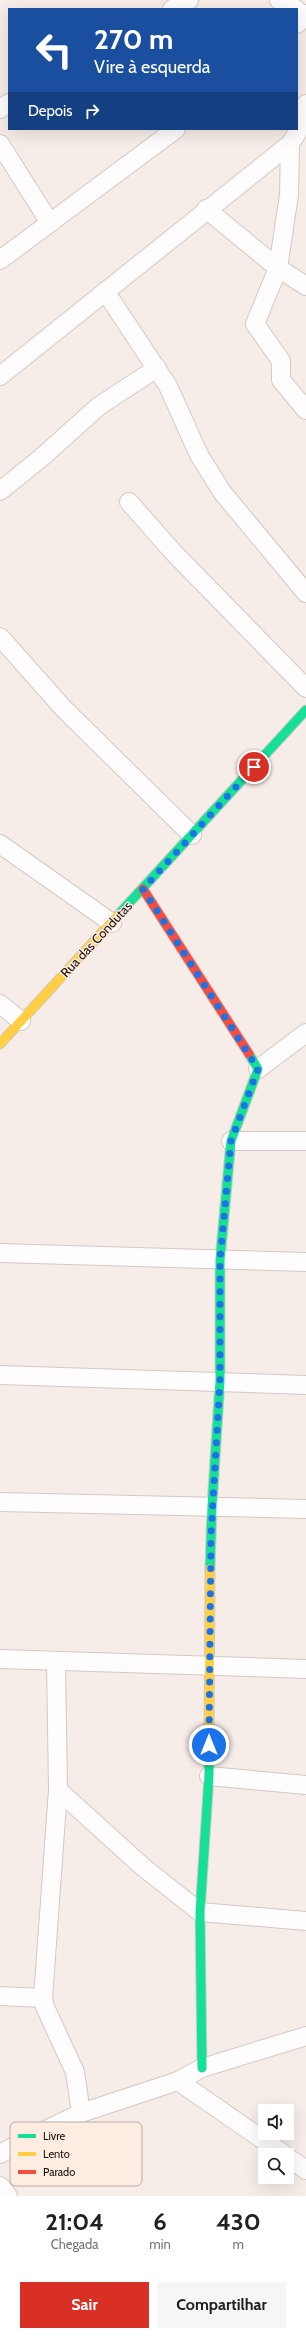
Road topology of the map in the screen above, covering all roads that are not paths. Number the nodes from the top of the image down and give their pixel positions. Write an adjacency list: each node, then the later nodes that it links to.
1 (189, 0): 3 (street)
2 (279, 0): 4 (street)
3 (174, 8)
4 (294, 8)
5 (306, 14): 6 (street)
6 (298, 23)
7 (306, 104): 8 (street)
8 (298, 127)
9 (175, 130): 14 (street)
10 (297, 130): 12 (street)
11 (0, 144): 14 (street)
12 (290, 144): 13 (street); 16 (street)
13 (206, 209): 16 (street); 18 (street)
14 (50, 223): 15 (street)
15 (0, 260)
16 (278, 268): 17 (street); 21 (street)
17 (306, 286)
18 (105, 291): 19 (street); 20 (street)
19 (157, 368): 22 (street); 24 (street)
20 (0, 376)
21 (306, 410)
22 (0, 491)
23 (129, 502): 26 (street)
24 (306, 593)
25 (1, 641): 28 (street)
26 (306, 688)
27 (306, 710): 28 (street, Rua das Condutas)
28 (192, 835): 30 (street, Rua das Condutas)
29 (0, 844): 31 (street)
30 (143, 889): 31 (street, Rua das Condutas); 36 (street)
31 (112, 923): 33 (street, Rua das Condutas)
32 (0, 1004): 33 (street)
33 (21, 1021): 35 (street, Rua das Condutas)
34 (306, 1033): 36 (street)
35 (0, 1044)
36 (258, 1069): 37 (street)
37 (231, 1141): 38 (street); 40 (street)
38 (306, 1141)
39 (0, 1253): 40 (street)
40 (220, 1260): 41 (street); 43 (street)
41 (306, 1262)
42 (0, 1375): 43 (street)
43 (220, 1381): 44 (street); 46 (street)
44 (306, 1385)
45 (0, 1502): 46 (street)
46 (212, 1506): 47 (street); 50 (street)
47 (306, 1509)
48 (0, 1659): 49 (street)
49 (56, 1661): 50 (street); 54 (street)
50 (208, 1666): 51 (street); 52 (street)
51 (306, 1669)
52 (209, 1776): 53 (street); 55 (street)
53 (306, 1784)
54 (58, 1790): 55 (street); 58 (street)
55 (200, 1912): 56 (street); 60 (street)
56 (306, 1920)
57 (0, 1996): 58 (street)
58 (43, 1998): 62 (street)
59 (306, 2036): 60 (street)
60 (202, 2068): 61 (street)
61 (178, 2081): 62 (street); 64 (street)
62 (81, 2113): 63 (street)
63 (62, 2122)
64 (274, 2148)
65 (10, 2149): 66 (street)
66 (0, 2154)
67 (294, 2162): 68 (street)
68 (306, 2170)
69 (0, 2186): 70 (street)
70 (8, 2196)

